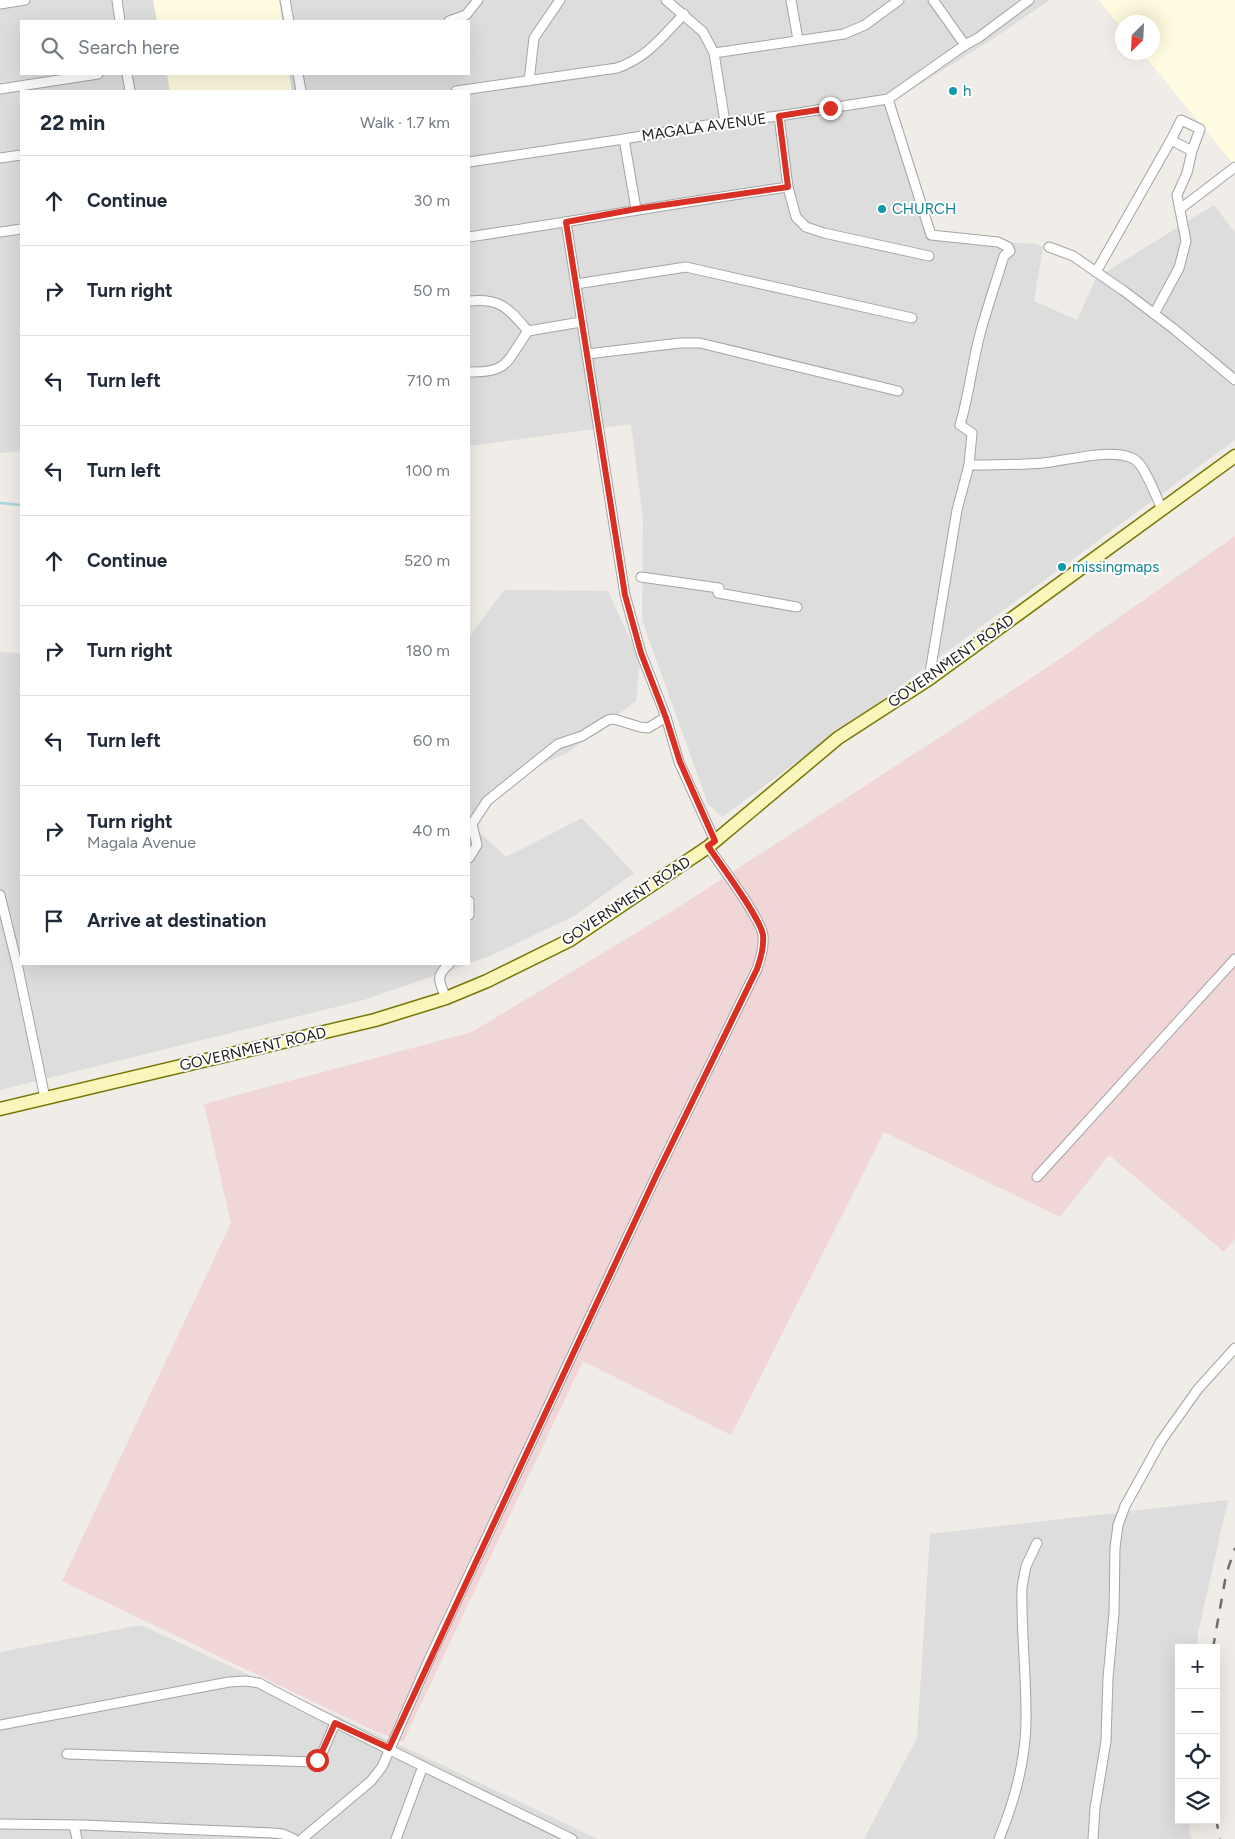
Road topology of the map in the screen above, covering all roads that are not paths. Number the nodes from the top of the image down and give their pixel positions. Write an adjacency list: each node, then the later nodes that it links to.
1 (25, 0): 11 (street)
2 (117, 0): 13 (street)
3 (285, 0): 14 (street)
4 (478, 0): 15 (street)
5 (560, 0): 22 (street)
6 (666, 0): 12 (street)
7 (791, 0): 16 (street)
8 (898, 0): 16 (street)
9 (933, 0): 17 (street)
10 (1029, 0): 17 (street, MAGALA AVENUE)
11 (0, 4)
12 (684, 14): 18 (street); 22 (street)
13 (120, 20)
14 (289, 20)
15 (456, 20)
16 (798, 40): 18 (street)
17 (965, 45): 27 (street, MAGALA AVENUE)
18 (714, 53): 29 (street)
19 (91, 75): 23 (street)
20 (127, 75): 24 (street)
21 (298, 75): 25 (street)
22 (529, 81): 26 (street)
23 (0, 89)
24 (130, 90)
25 (301, 90)
26 (463, 90)
27 (888, 98): 28 (street, MAGALA AVENUE); 58 (street)
28 (779, 116): 29 (street, MAGALA AVENUE); 37 (street)
29 (725, 122): 30 (street, MAGALA AVENUE)
30 (624, 139): 35 (street, MAGALA AVENUE); 38 (street)
31 (1171, 140): 32 (street); 32 (street); 46 (street)
32 (1192, 151): 39 (street)
33 (20, 155): 34 (street)
34 (0, 158)
35 (470, 162)
36 (1235, 167): 39 (street)
37 (788, 187): 38 (street); 45 (street)
38 (636, 209): 40 (street)
39 (1180, 209): 49 (street)
40 (566, 222): 43 (street); 47 (street)
41 (20, 229): 42 (street)
42 (0, 232)
43 (470, 237)
44 (1049, 247): 46 (street)
45 (929, 256)
46 (1096, 272): 49 (street)
47 (576, 284): 50 (street); 51 (street)
48 (470, 301): 52 (street)
49 (1154, 314): 55 (street)
50 (912, 318)
51 (581, 322): 52 (street); 53 (street)
52 (528, 331): 54 (street)
53 (587, 354): 56 (street); 63 (street)
54 (470, 372)
55 (1235, 380)
56 (898, 390)
57 (1235, 456): 59 (street, GOVERNMENT ROAD)
58 (969, 465): 59 (street); 62 (street)
59 (1162, 509): 62 (street, GOVERNMENT ROAD)
60 (641, 578): 61 (street)
61 (797, 607)
62 (929, 679): 64 (street, GOVERNMENT ROAD)
63 (666, 718): 64 (street); 65 (street)
64 (712, 844): 69 (street, GOVERNMENT ROAD); 77 (street)
65 (470, 856)
66 (0, 895): 70 (street)
67 (1235, 958): 72 (street)
68 (448, 965): 69 (street)
69 (446, 998): 70 (street, GOVERNMENT ROAD)
70 (45, 1098): 71 (street, GOVERNMENT ROAD)
71 (0, 1109)
72 (1037, 1178)
73 (1235, 1348): 88 (street)
74 (1036, 1543): 87 (street)
75 (335, 1723): 76 (street); 77 (street); 78 (street)
76 (0, 1725)
77 (389, 1748): 79 (street); 84 (street)
78 (67, 1754)
79 (423, 1766): 85 (street); 86 (street)
80 (0, 1824): 81 (street)
81 (74, 1825): 82 (street); 83 (street)
82 (77, 1839)
83 (294, 1839)
84 (302, 1839)
85 (396, 1839)
86 (572, 1839)
87 (999, 1839)
88 (1093, 1839)

